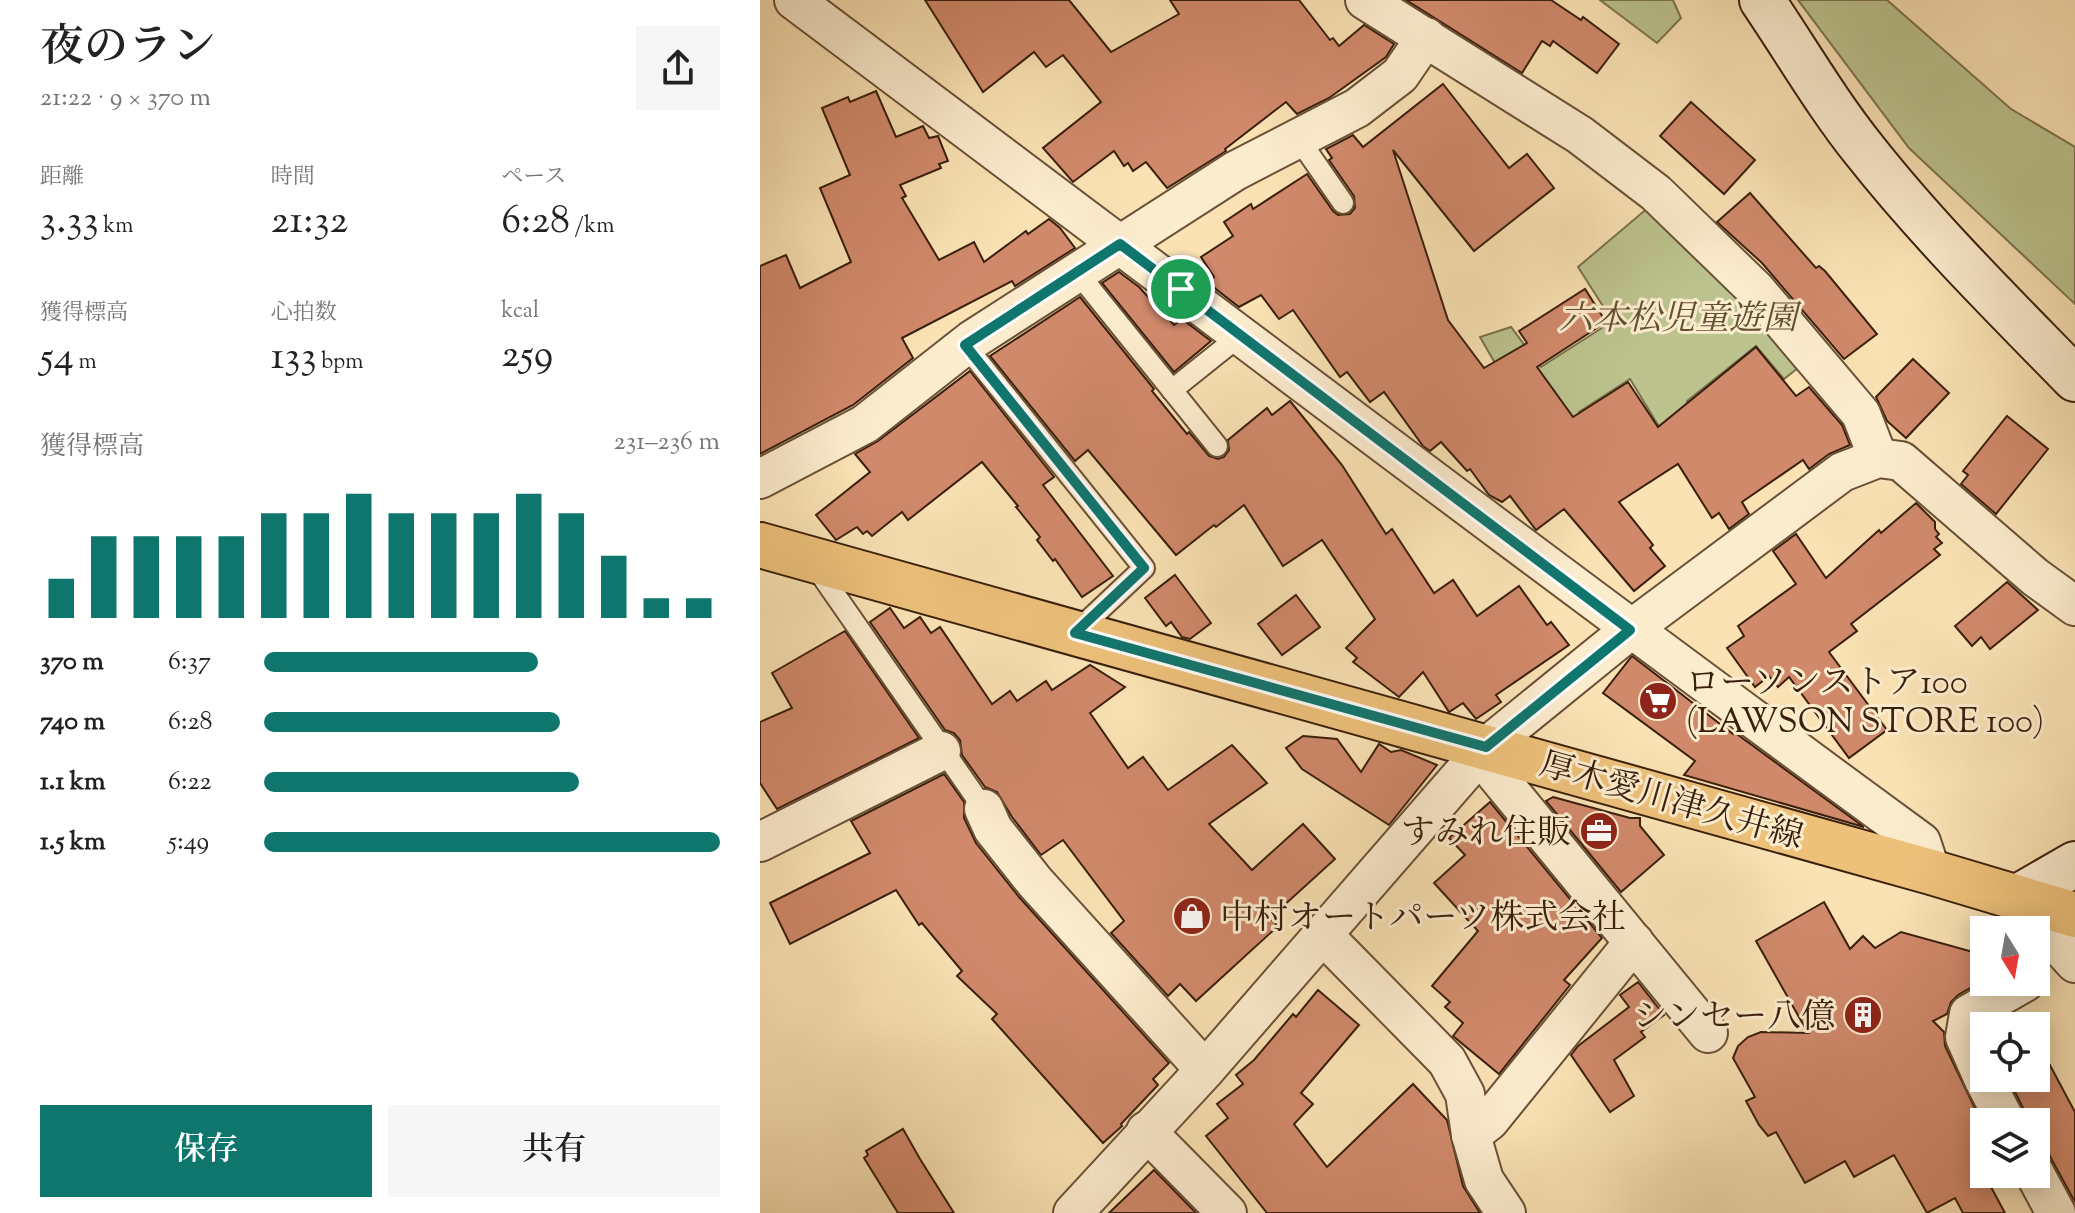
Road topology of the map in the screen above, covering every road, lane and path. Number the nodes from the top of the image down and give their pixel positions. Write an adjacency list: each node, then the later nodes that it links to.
1 (794, 0): 7 (street)
2 (1365, 0): 4 (street)
3 (1762, 0): 11 (street)
4 (1426, 37): 5 (street); 14 (street)
5 (1298, 138): 6 (lane); 7 (street)
6 (1343, 203)
7 (1120, 244): 8 (street); 9 (street)
8 (1077, 272): 10 (street); 12 (lane)
9 (1242, 334): 12 (lane); 19 (street)
10 (965, 345): 15 (street); 20 (lane)
11 (2075, 379)
12 (1172, 390): 13 (lane)
13 (1217, 446)
14 (1878, 458): 18 (street); 19 (street)
15 (760, 479)
16 (760, 545): 17 (main road, 厚木愛川津久井線)
17 (811, 560): 20 (main road, 厚木愛川津久井線); 21 (lane)
18 (2075, 606)
19 (1630, 630): 22 (street); 26 (street)
20 (1075, 633): 22 (main road, 厚木愛川津久井線)
21 (941, 751): 23 (lane); 24 (street)
22 (1483, 751): 26 (main road, 厚木愛川津久井線); 29 (street); 30 (street)
23 (984, 809): 34 (street)
24 (760, 842)
25 (2075, 864): 27 (street)
26 (1931, 872): 27 (main road, 厚木愛川津久井線)
27 (2016, 898): 28 (main road, 厚木愛川津久井線); 31 (street)
28 (2075, 915)
29 (1322, 934): 34 (street); 37 (street)
30 (1634, 942): 33 (street); 37 (street)
31 (2059, 966)
32 (2000, 996): 35 (street)
33 (1708, 1033)
34 (1205, 1070): 36 (street)
35 (1999, 1108)
36 (1146, 1131): 39 (street); 40 (street)
37 (1471, 1135): 41 (street)
38 (2043, 1188): 42 (street)
39 (1073, 1213)
40 (1227, 1213)
41 (1506, 1213)
42 (2056, 1213)

